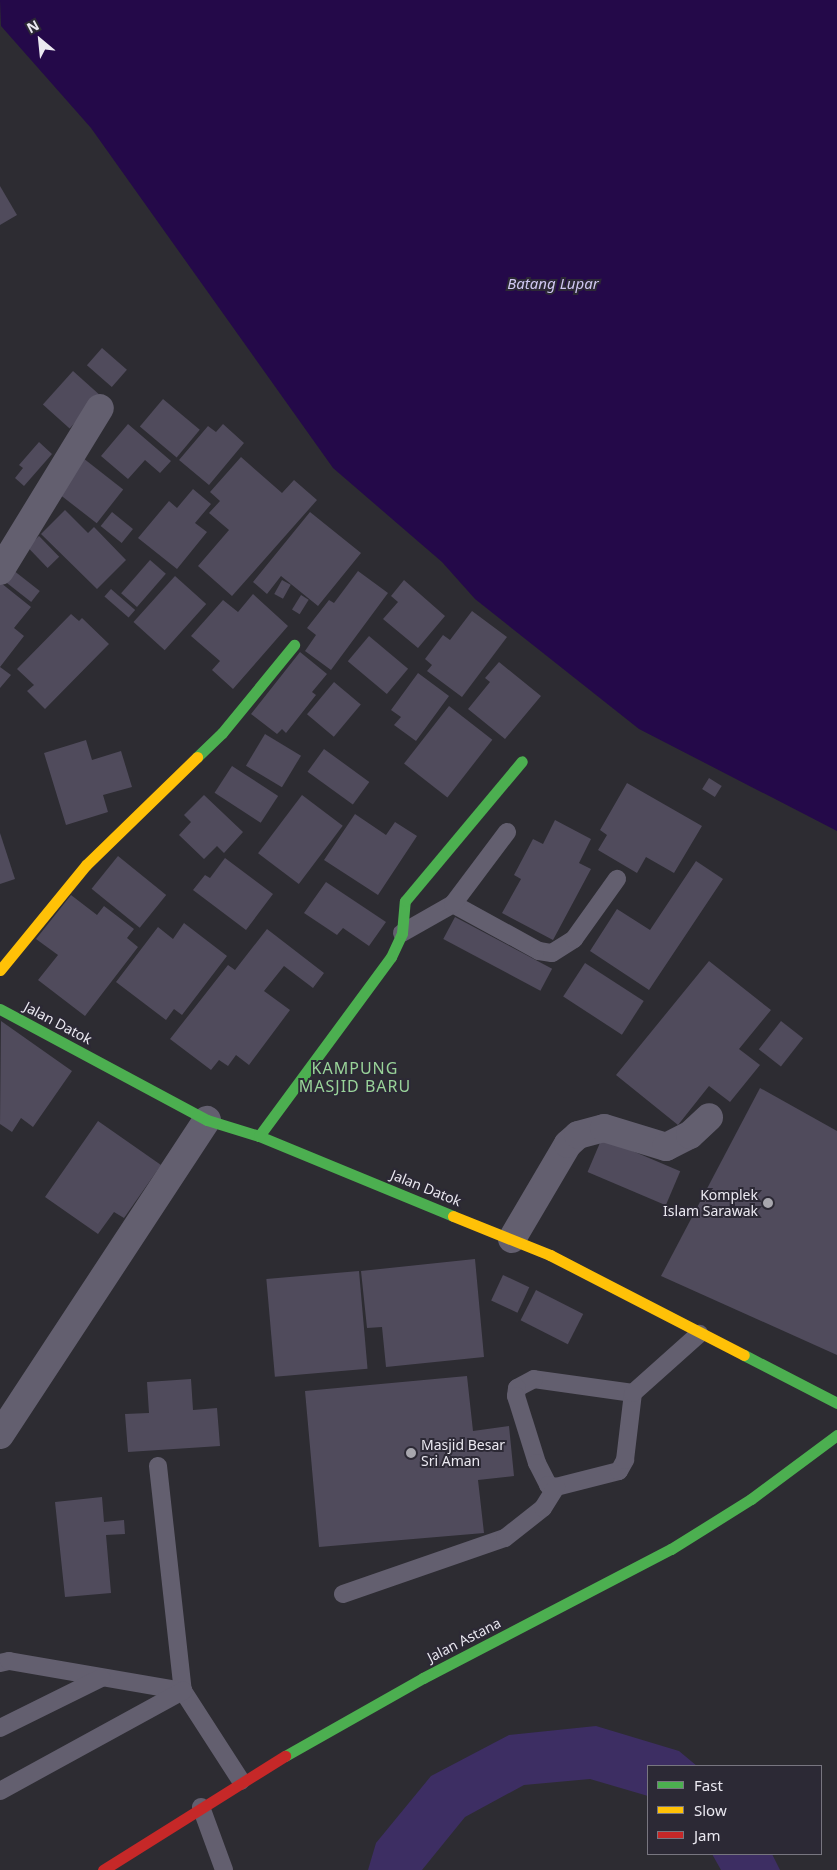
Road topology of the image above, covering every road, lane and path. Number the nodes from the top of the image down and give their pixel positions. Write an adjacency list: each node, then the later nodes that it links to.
1 (100, 408): 2 (street)
2 (0, 571)
3 (294, 646): 9 (street)
4 (522, 761): 8 (street)
5 (507, 832): 7 (lane)
6 (617, 879): 7 (lane)
7 (453, 904): 8 (lane)
8 (402, 933): 13 (street)
9 (0, 970)
10 (0, 1009): 12 (street, Jalan Datok)
11 (709, 1117): 14 (street)
12 (207, 1120): 13 (street, Jalan Datok); 18 (street)
13 (259, 1136): 14 (street, Jalan Datok)
14 (512, 1239): 15 (street, Jalan Datok)
15 (699, 1334): 16 (lane); 17 (street, Jalan Datok)
16 (633, 1393): 21 (lane); 21 (lane)
17 (837, 1403)
18 (0, 1435)
19 (837, 1435): 27 (street, Jalan Astana)
20 (158, 1466): 25 (lane)
21 (556, 1487): 22 (lane)
22 (343, 1594)
23 (0, 1663): 24 (lane)
24 (101, 1678): 25 (lane); 26 (lane)
25 (182, 1691): 27 (lane); 28 (lane)
26 (0, 1728)
27 (241, 1781): 29 (street, Jalan Astana)
28 (0, 1791)
29 (201, 1807): 30 (street, Jalan Astana); 31 (lane)
30 (103, 1870)
31 (224, 1870)

